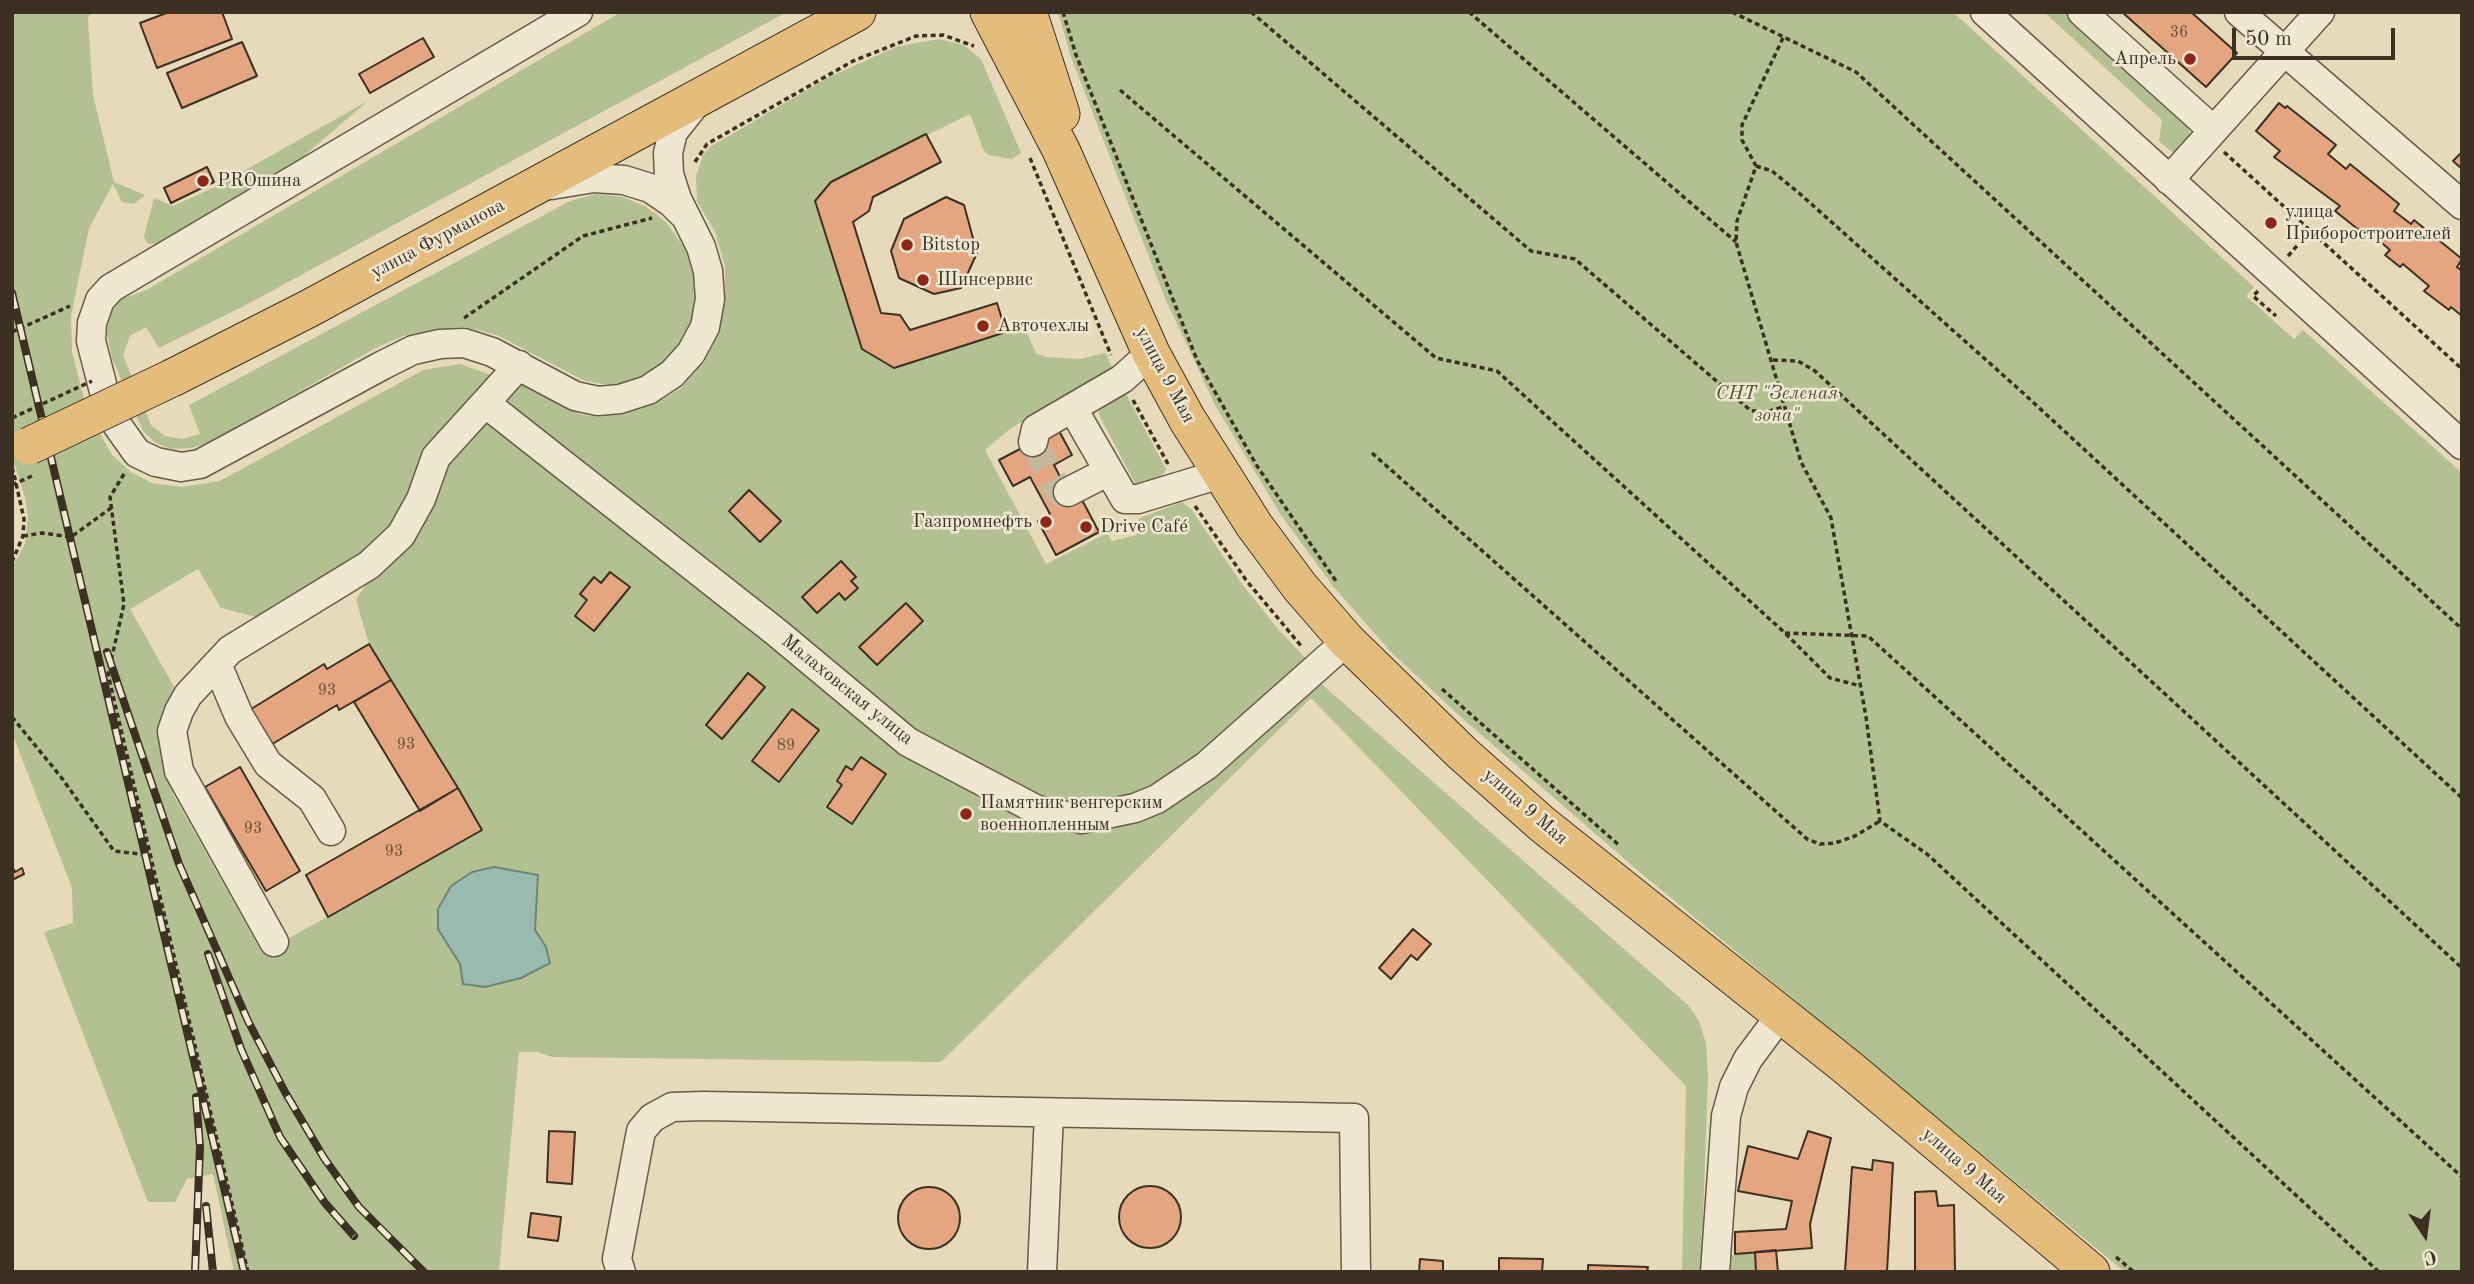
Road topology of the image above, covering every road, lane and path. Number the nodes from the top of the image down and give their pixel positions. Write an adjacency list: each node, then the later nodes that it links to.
1 (578, 12): 27 (street)
2 (989, 12): 23 (main road, улица 9 Мая)
3 (1028, 12): 23 (main road, улица 9 Мая)
4 (1063, 12): 49 (path)
5 (1251, 12): 34 (path)
6 (1469, 12): 24 (path)
7 (1732, 12): 13 (path)
8 (1984, 12): 19 (street)
9 (2082, 12): 17 (street)
10 (2239, 12): 14 (street)
11 (2320, 12): 14 (street)
12 (844, 16): 16 (main road, улица Фурманова)
13 (1783, 38): 18 (path); 50 (path)
14 (2283, 50): 17 (street); 21 (street)
15 (1119, 90): 51 (path)
16 (704, 97): 20 (main road, улица Фурманова); 22 (street)
17 (2210, 133): 19 (street); 31 (path)
18 (1756, 166): 24 (path); 58 (path)
19 (2169, 180): 37 (street)
20 (527, 191): 22 (street); 39 (main road, улица Фурманова, bridge)
21 (2462, 205)
22 (684, 216): 27 (path); 30 (street)
23 (1096, 225): 28 (main road, улица 9 Мая)
24 (1736, 242): 29 (path)
25 (81, 302): 26 (path)
26 (12, 332)
27 (436, 345): 30 (street)
28 (1151, 353): 35 (street); 44 (main road, улица 9 Мая)
29 (1772, 360): 34 (path); 64 (path)
30 (519, 365): 33 (street)
31 (2462, 369)
32 (99, 378): 36 (path, bridge)
33 (485, 403): 53 (street, Малаховская улица); 54 (street)
34 (1783, 407): 52 (path)
35 (1073, 409): 38 (street); 43 (street)
36 (12, 418)
37 (2459, 436)
38 (1034, 442)
39 (12, 453)
40 (1372, 453): 59 (path)
41 (130, 463): 46 (path)
42 (12, 468): 47 (path)
43 (1107, 472): 44 (street); 45 (street)
44 (1220, 474): 53 (main road, улица 9 Мая)
45 (1068, 492)
46 (111, 508): 47 (path); 62 (path)
47 (23, 536): 48 (path)
48 (12, 562)
49 (1338, 583)
50 (2462, 629)
51 (1785, 633): 52 (path); 55 (path)
52 (1852, 636): 55 (path); 67 (path)
53 (1347, 641): 65 (main road, улица 9 Мая)
54 (217, 664): 60 (street); 63 (street)
55 (1861, 686): 59 (path)
56 (1441, 689): 61 (path)
57 (12, 717): 62 (path)
58 (2462, 798)
59 (1880, 821): 75 (path)
60 (331, 831)
61 (1627, 852)
62 (150, 855): 69 (path)
63 (274, 942)
64 (2462, 968)
65 (1780, 1016): 68 (main road, улица 9 Мая); 73 (street)
66 (1049, 1113): 70 (street); 71 (street); 72 (street)
67 (2462, 1177)
68 (2103, 1264): 74 (path)
69 (248, 1272)
70 (621, 1272)
71 (1042, 1272)
72 (1356, 1272)
73 (1715, 1272)
74 (2134, 1272)
75 (2379, 1272)

